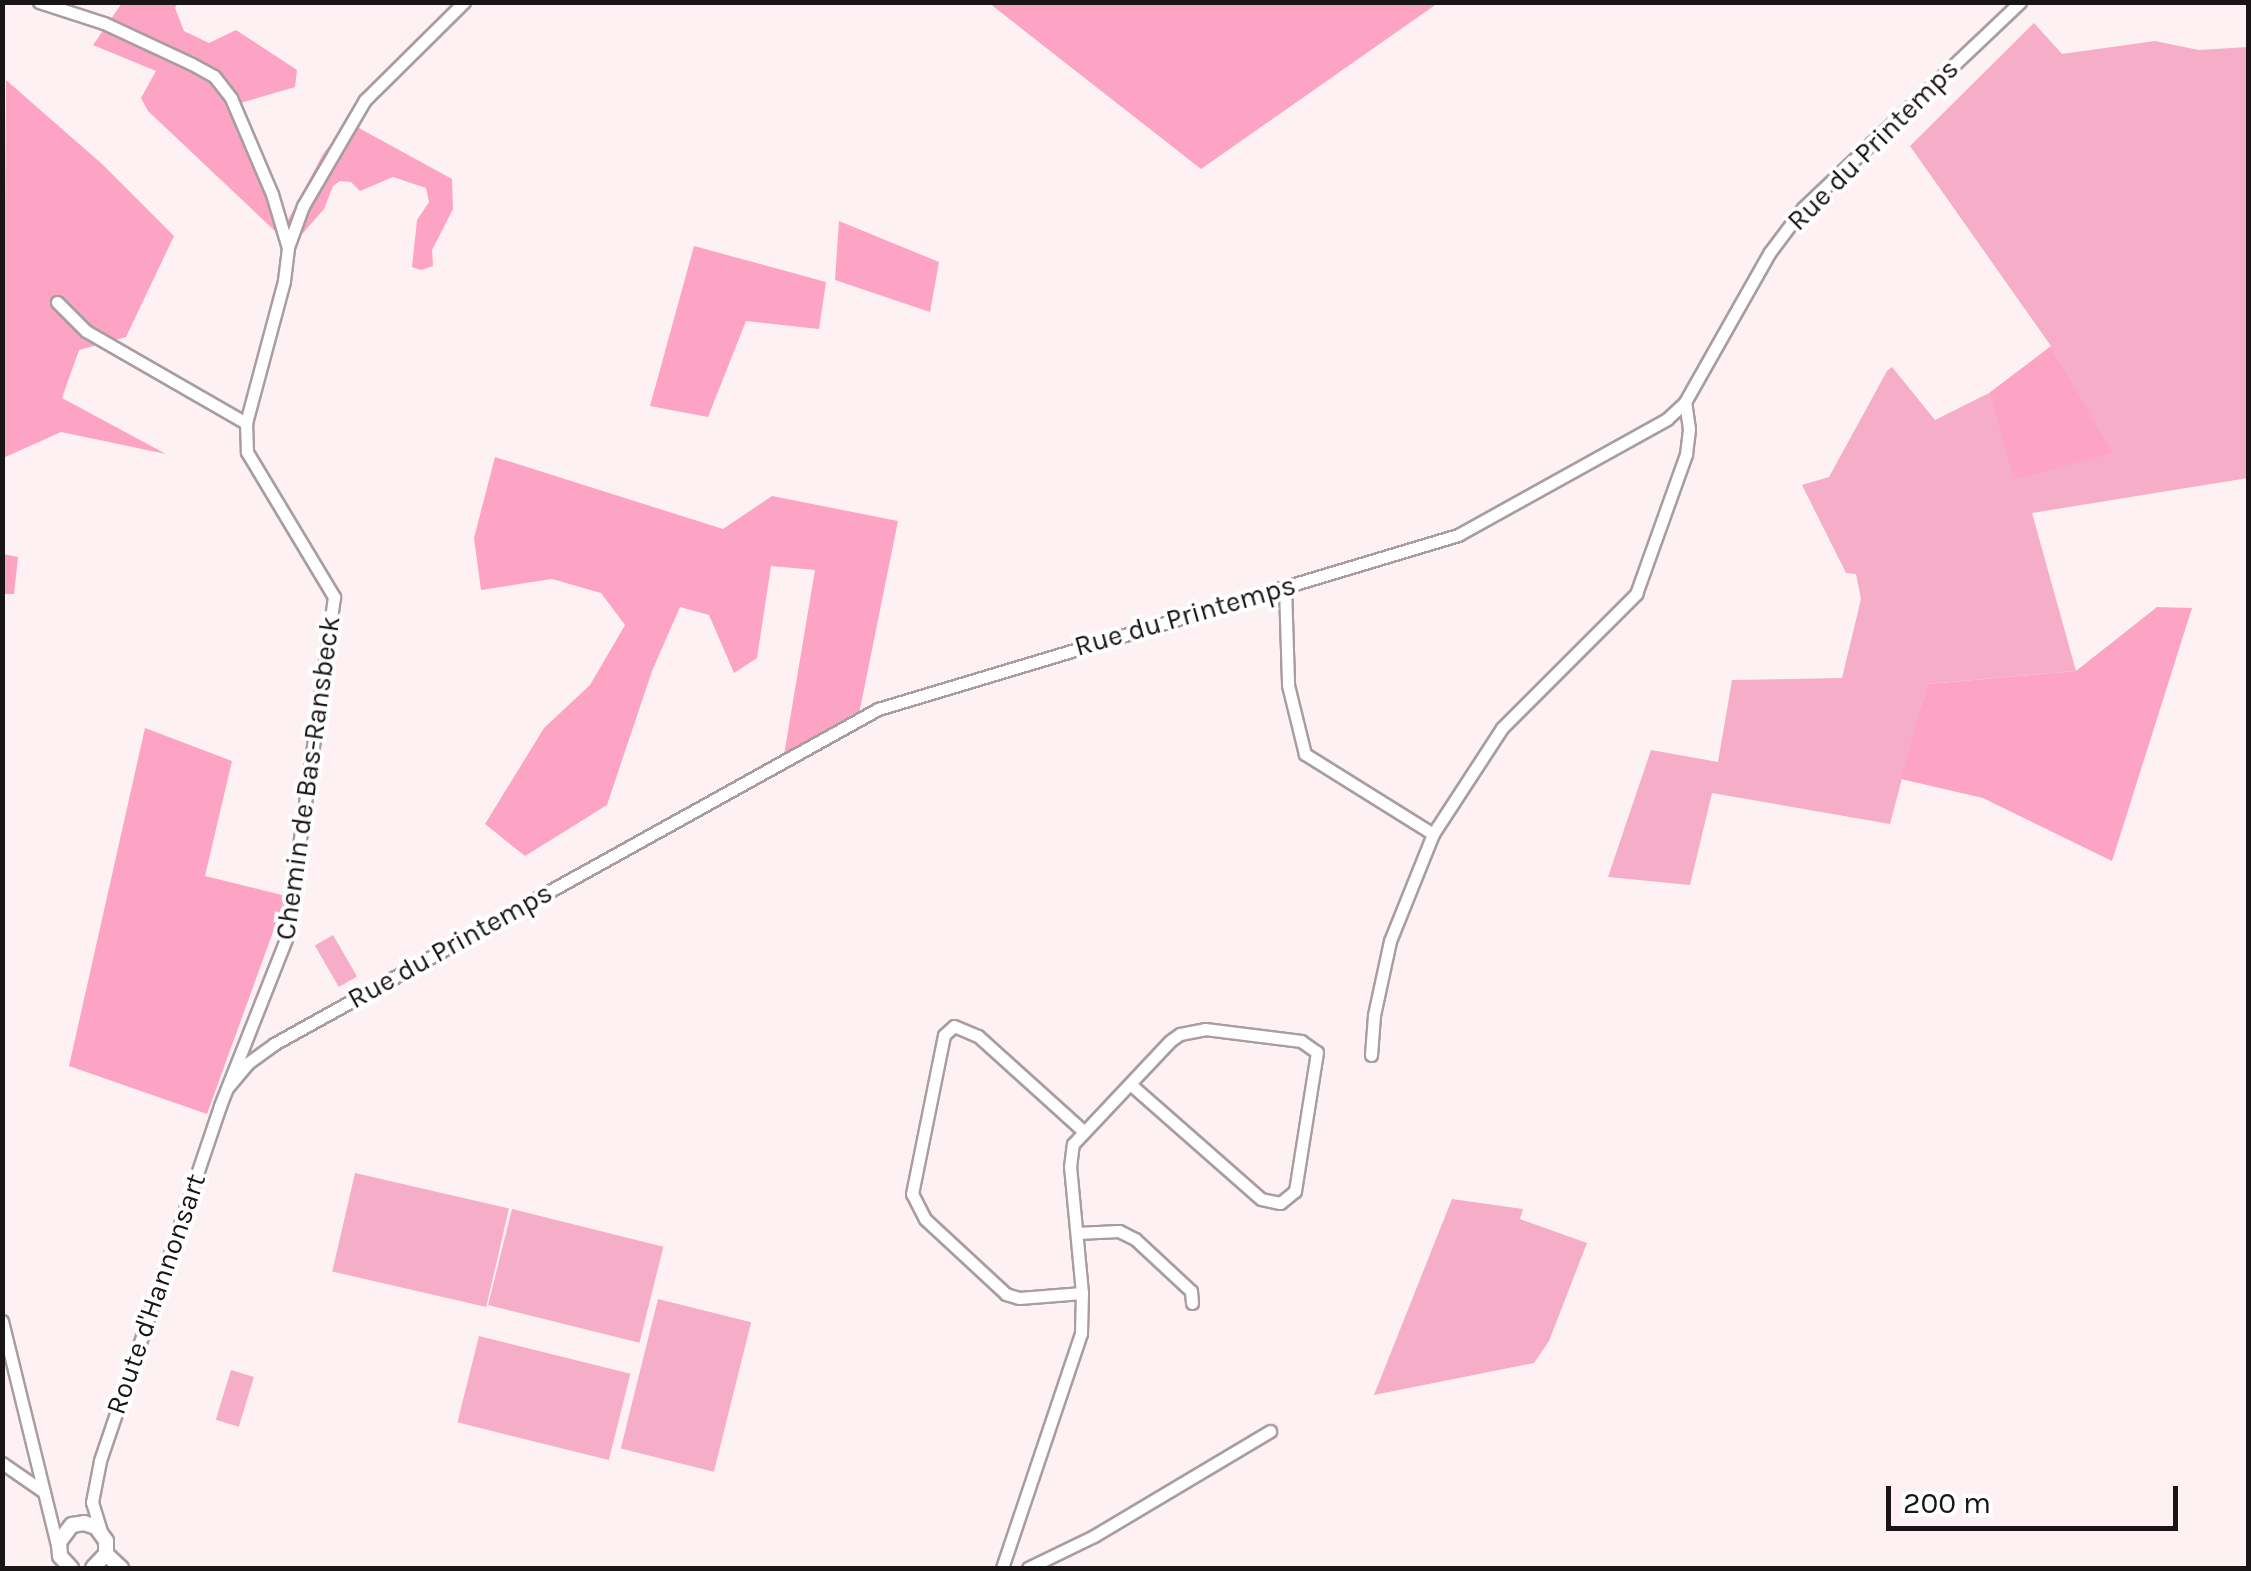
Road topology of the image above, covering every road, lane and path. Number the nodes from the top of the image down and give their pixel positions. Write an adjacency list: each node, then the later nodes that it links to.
1 (39, 2): 4 (street, Chemin de Bas-Ransbeck)
2 (464, 2): 4 (street)
3 (2020, 2): 6 (street, Rue du Printemps)
4 (288, 248): 7 (street, Chemin de Bas-Ransbeck)
5 (57, 302): 7 (street)
6 (1685, 402): 8 (street, Rue du Printemps); 9 (street)
7 (246, 424): 12 (street, Chemin de Bas-Ransbeck)
8 (1285, 587): 9 (street); 12 (street, Rue du Printemps)
9 (1433, 834): 10 (street)
10 (1371, 1055)
11 (1130, 1084): 11 (street); 13 (street)
12 (228, 1087): 21 (street, Route d'Hannonsart)
13 (1084, 1131): 14 (street); 15 (street)
14 (1076, 1232): 15 (street); 16 (street)
15 (1082, 1292): 30 (street)
16 (1192, 1304)
17 (2, 1320): 20 (street)
18 (1270, 1432): 31 (street)
19 (2, 1463): 20 (street)
20 (44, 1492): 22 (street)
21 (92, 1502): 23 (street, Route d'Hannonsart); 24 (street, Route d'Hannonsart)
22 (49, 1509): 23 (street); 26 (street)
23 (75, 1524): 24 (main road); 26 (main road)
24 (101, 1531): 25 (main road)
25 (106, 1554): 28 (main road); 29 (main road)
26 (59, 1559): 27 (main road)
27 (72, 1568)
28 (93, 1568)
29 (121, 1568)
30 (1002, 1568)
31 (1028, 1568)

